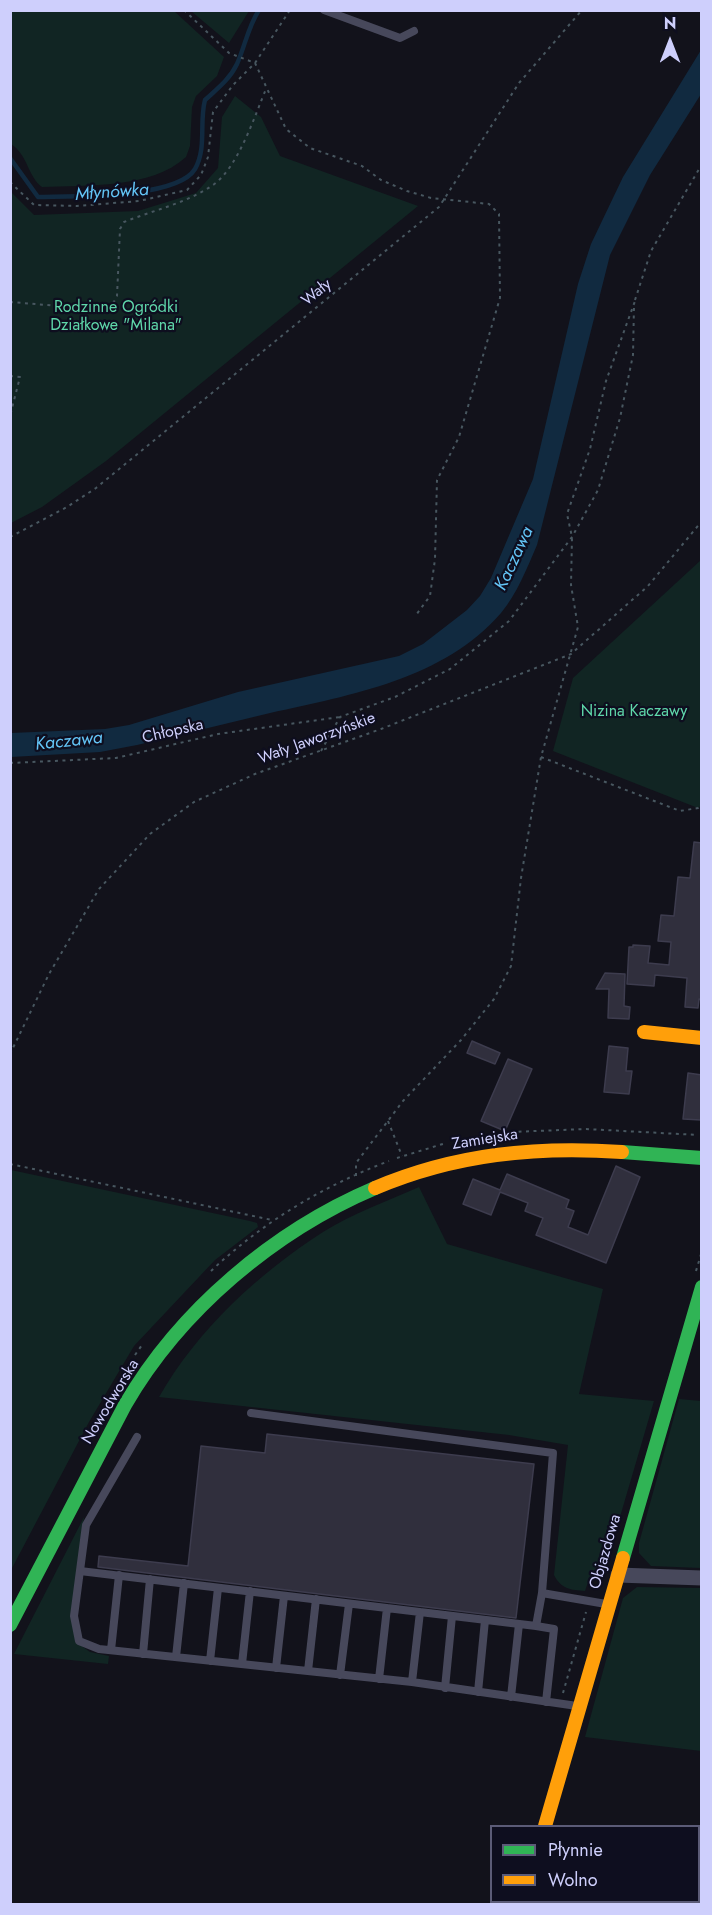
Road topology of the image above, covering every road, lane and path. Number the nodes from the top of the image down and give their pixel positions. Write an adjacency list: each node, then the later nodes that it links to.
1 (184, 10): 6 (path)
2 (290, 10): 6 (path)
3 (324, 10): 5 (lane)
4 (582, 10): 10 (path, Wały)
5 (414, 31)
6 (255, 63): 7 (path); 9 (path)
7 (266, 88): 10 (path); 12 (path)
8 (702, 164): 11 (path)
9 (10, 182)
10 (446, 200): 16 (path, Wały); 18 (path)
11 (635, 301): 17 (path, Chłopska); 17 (path)
12 (10, 302)
13 (10, 376): 14 (path)
14 (10, 416)
15 (702, 521): 19 (path, Wały Jaworzyńskie)
16 (10, 537)
17 (572, 537): 19 (path); 20 (path, Chłopska)
18 (416, 615)
19 (571, 654): 21 (path, Wały Jaworzyńskie); 22 (path)
20 (340, 717): 21 (path); 23 (path, Chłopska)
21 (321, 752): 27 (path, Wały Jaworzyńskie)
22 (541, 757): 24 (path); 28 (path)
23 (10, 763)
24 (702, 805)
25 (644, 1032): 26 (street)
26 (702, 1038)
27 (10, 1054)
28 (388, 1121): 32 (path); 35 (path)
29 (698, 1135): 30 (path)
30 (462, 1140)
31 (452, 1142): 32 (path)
32 (402, 1156): 35 (path)
33 (702, 1158): 36 (street, Zamiejska)
34 (10, 1164): 37 (path)
35 (356, 1175): 36 (path); 37 (path)
36 (361, 1194): 38 (street, Zamiejska)
37 (274, 1220): 38 (path); 39 (path)
38 (289, 1234): 63 (street, Nowodworska)
39 (205, 1277)
40 (702, 1287): 47 (street, Objazdowa)
41 (144, 1344): 42 (path)
42 (131, 1360)
43 (251, 1413): 53 (lane)
44 (137, 1437): 45 (lane)
45 (80, 1571): 46 (lane); 65 (lane)
46 (119, 1575): 49 (lane); 65 (lane)
47 (618, 1575): 48 (street); 57 (street, Objazdowa)
48 (702, 1578)
49 (150, 1579): 50 (lane); 66 (lane)
50 (184, 1583): 51 (lane); 67 (lane)
51 (218, 1587): 52 (lane); 68 (lane)
52 (250, 1592): 54 (lane); 69 (lane)
53 (542, 1593): 57 (lane); 64 (lane)
54 (284, 1596): 55 (lane); 70 (lane)
55 (316, 1599): 56 (lane); 71 (lane)
56 (349, 1604): 58 (lane); 72 (lane)
57 (609, 1604): 79 (street, Objazdowa)
58 (387, 1608): 59 (lane); 73 (lane)
59 (420, 1612): 60 (lane); 74 (lane)
60 (452, 1616): 61 (lane); 75 (lane)
61 (485, 1620): 62 (lane); 76 (lane)
62 (519, 1624): 64 (lane); 77 (lane)
63 (10, 1625)
64 (536, 1626): 78 (lane)
65 (111, 1650): 66 (lane)
66 (143, 1654): 67 (lane)
67 (176, 1657): 68 (lane)
68 (210, 1661): 69 (lane)
69 (242, 1664): 70 (lane)
70 (276, 1668): 71 (lane)
71 (308, 1671): 72 (lane)
72 (340, 1675): 73 (lane)
73 (379, 1679): 74 (lane)
74 (412, 1682): 75 (lane)
75 (445, 1688): 76 (lane)
76 (478, 1692): 77 (lane)
77 (511, 1697): 78 (lane)
78 (546, 1702): 79 (lane)
79 (579, 1706): 80 (street, Objazdowa)
80 (545, 1825)

